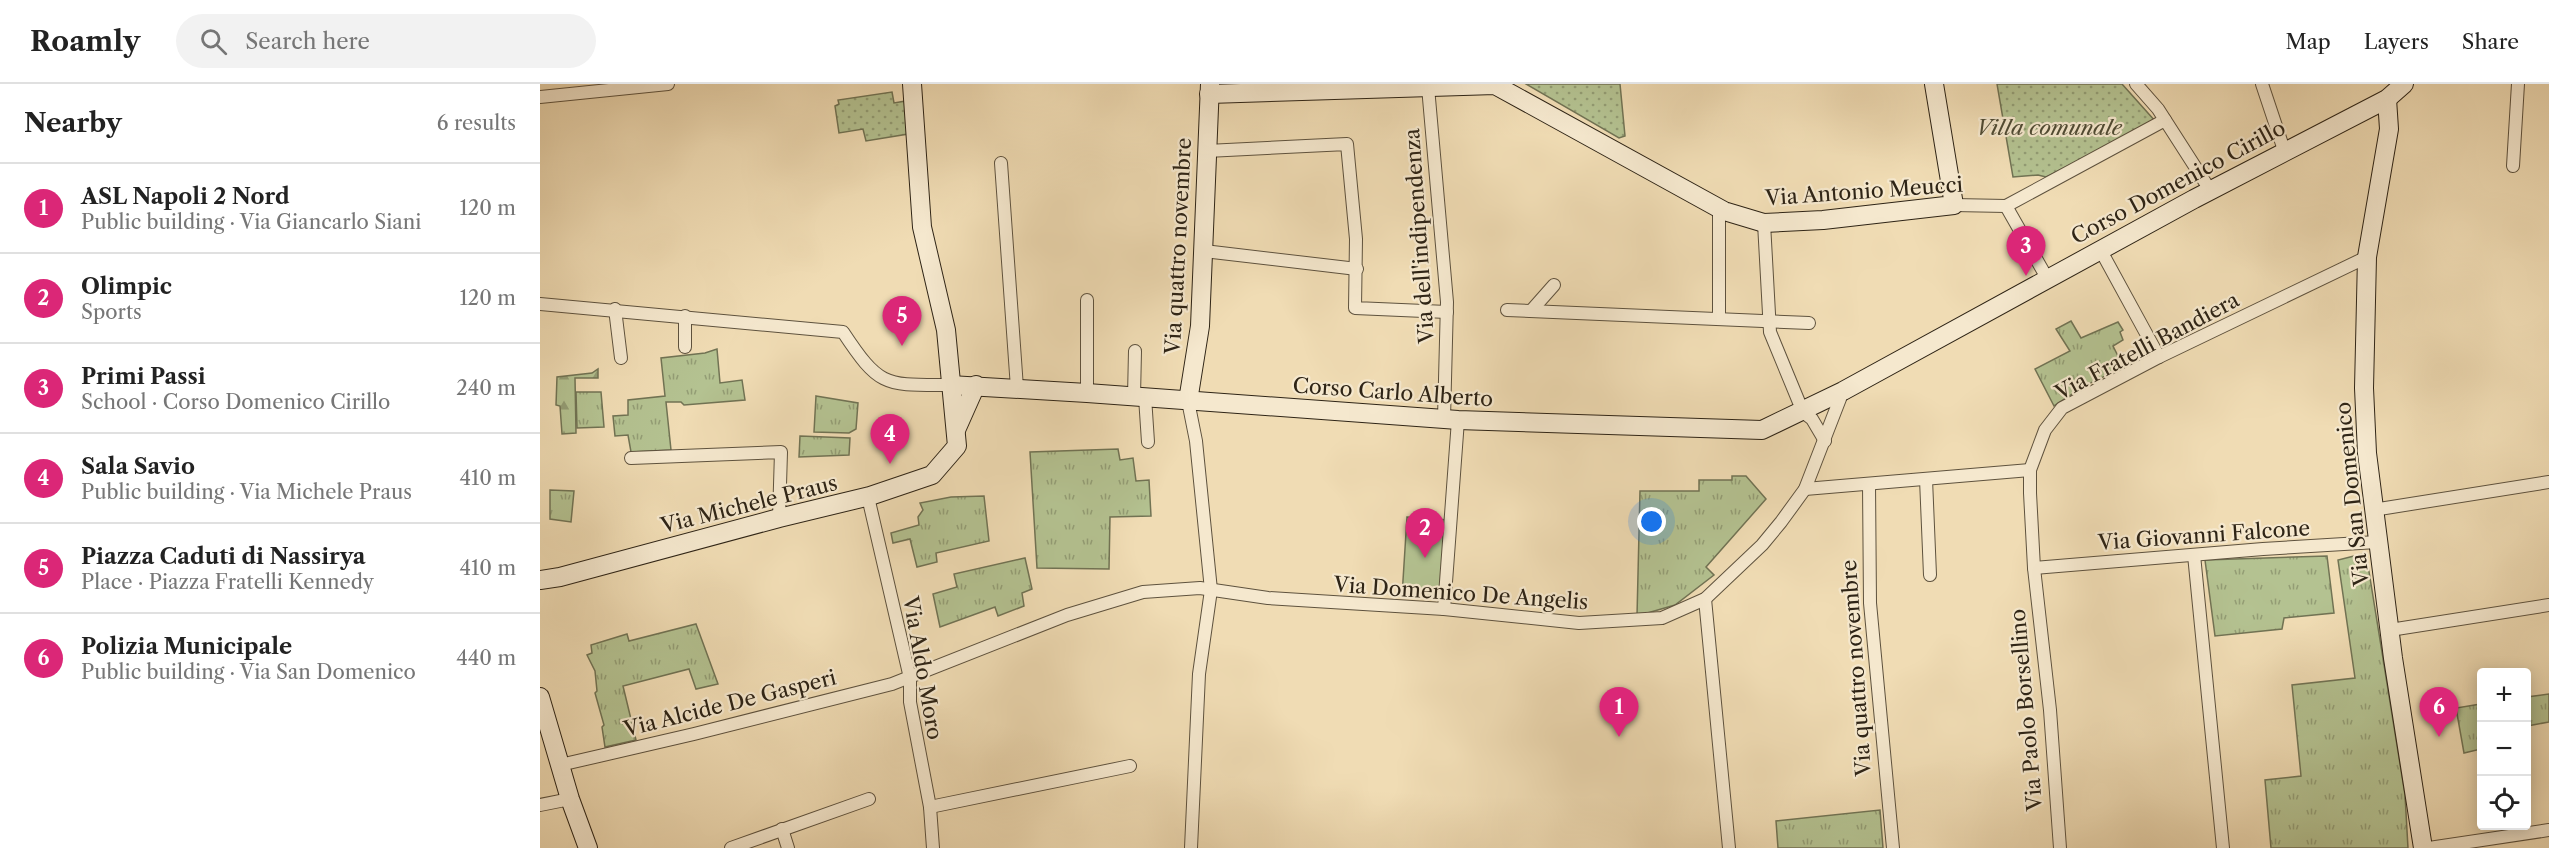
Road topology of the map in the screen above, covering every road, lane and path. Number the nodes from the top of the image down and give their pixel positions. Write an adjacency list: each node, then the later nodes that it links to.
1 (668, 84): 10 (street)
2 (912, 84): 42 (street)
3 (1934, 84): 18 (street)
4 (2136, 84): 12 (street)
5 (2262, 84): 13 (street)
6 (2404, 84): 11 (street, Corso Domenico Cirillo)
7 (2518, 84): 16 (street)
8 (1428, 87): 9 (street, Via Antonio Meucci); 20 (street, Via Antonio Meucci); 33 (street, Via dell'indipendenza)
9 (1209, 89): 14 (street, Via quattro novembre)
10 (540, 97)
11 (2387, 99): 13 (street, Corso Domenico Cirillo); 24 (street, Via San Domenico)
12 (2165, 120): 17 (street); 19 (street)
13 (2284, 150): 17 (street, Corso Domenico Cirillo)
14 (1207, 151): 23 (street, Via quattro novembre); 25 (street)
15 (1001, 163): 44 (street)
16 (2513, 166)
17 (2210, 190): 22 (street, Corso Domenico Cirillo)
18 (1954, 205): 19 (street, Via Antonio Meucci); 21 (street, Via Antonio Meucci)
19 (2006, 207): 26 (street)
20 (1719, 208): 21 (street, Via Antonio Meucci); 35 (street)
21 (1764, 223): 36 (street)
22 (2100, 249): 26 (street, Corso Domenico Cirillo); 40 (street)
23 (1204, 251): 25 (street); 48 (street, Via quattro novembre)
24 (2367, 257): 40 (street, Via Fratelli Bandiera); 61 (street, Via San Domenico)
25 (1357, 268): 33 (street)
26 (2047, 278): 45 (street, Corso Domenico Cirillo)
27 (1554, 285): 32 (street)
28 (1087, 300): 46 (street)
29 (540, 304): 30 (street)
30 (615, 309): 34 (street); 41 (street)
31 (1506, 310): 32 (street)
32 (1531, 311): 35 (street)
33 (1447, 312): 50 (street, Via dell'indipendenza)
34 (685, 316): 38 (street); 42 (street)
35 (1719, 319): 36 (street)
36 (1770, 322): 37 (street); 49 (street)
37 (1809, 323)
38 (685, 347)
39 (1135, 351): 47 (street)
40 (2159, 357): 55 (street, Via Fratelli Bandiera)
41 (621, 358)
42 (950, 385): 43 (street, Corso Carlo Alberto); 51 (street)
43 (975, 386): 44 (street, Corso Carlo Alberto); 51 (street)
44 (1017, 388): 46 (street, Corso Carlo Alberto)
45 (1845, 390): 49 (street, Corso Carlo Alberto); 52 (street)
46 (1087, 393): 47 (street, Corso Carlo Alberto)
47 (1139, 397): 48 (street, Corso Carlo Alberto); 53 (street)
48 (1188, 401): 50 (street, Corso Carlo Alberto); 70 (street)
49 (1803, 412): 50 (street, Corso Carlo Alberto); 52 (street)
50 (1451, 419): 73 (street, Via dell'indipendenza)
51 (956, 430): 60 (street, Via Michele Praus)
52 (1825, 441): 59 (street)
53 (1148, 442)
54 (631, 458): 62 (street)
55 (2030, 470): 56 (street); 65 (street, Via Fratelli Bandiera)
56 (1926, 479): 58 (street); 66 (street)
57 (2549, 482): 61 (street)
58 (1869, 484): 59 (street); 91 (street, Via quattro novembre)
59 (1805, 489): 71 (street)
60 (868, 497): 62 (street, Via Michele Praus); 75 (street, Via Aldo Moro)
61 (2373, 510): 63 (street, Via San Domenico)
62 (778, 518): 67 (street, Via Michele Praus)
63 (2377, 542): 64 (street, Via Giovanni Falcone); 74 (street, Via San Domenico)
64 (2194, 555): 65 (street, Via Giovanni Falcone); 93 (street)
65 (2034, 568): 92 (street, Via Paolo Borsellino)
66 (1930, 575)
67 (560, 577): 68 (street, Via Michele Praus); 69 (street, Via Michele Praus)
68 (540, 580)
69 (540, 588)
70 (1211, 590): 73 (street, Via Domenico De Angelis); 75 (street, Via Domenico De Angelis); 89 (street)
71 (1705, 600): 73 (street, Via Domenico De Angelis); 90 (street)
72 (2549, 605): 74 (street)
73 (1444, 609)
74 (2390, 630): 94 (street, Via San Domenico)
75 (910, 678): 77 (street, Via Alcide De Gasperi); 82 (street, Via Aldo Moro)
76 (540, 697): 77 (street)
77 (560, 765): 79 (street)
78 (1130, 766): 82 (street)
79 (570, 799): 81 (street); 85 (street)
80 (869, 799): 83 (street)
81 (540, 805)
82 (930, 807): 88 (street, Via Aldo Moro)
83 (782, 830): 86 (street); 87 (street)
84 (2549, 830): 95 (street)
85 (588, 848)
86 (731, 848)
87 (788, 848)
88 (933, 848)
89 (1191, 848)
90 (1729, 848)
91 (1893, 848)
92 (2060, 848)
93 (2223, 848)
94 (2423, 848)
95 (2431, 848)

